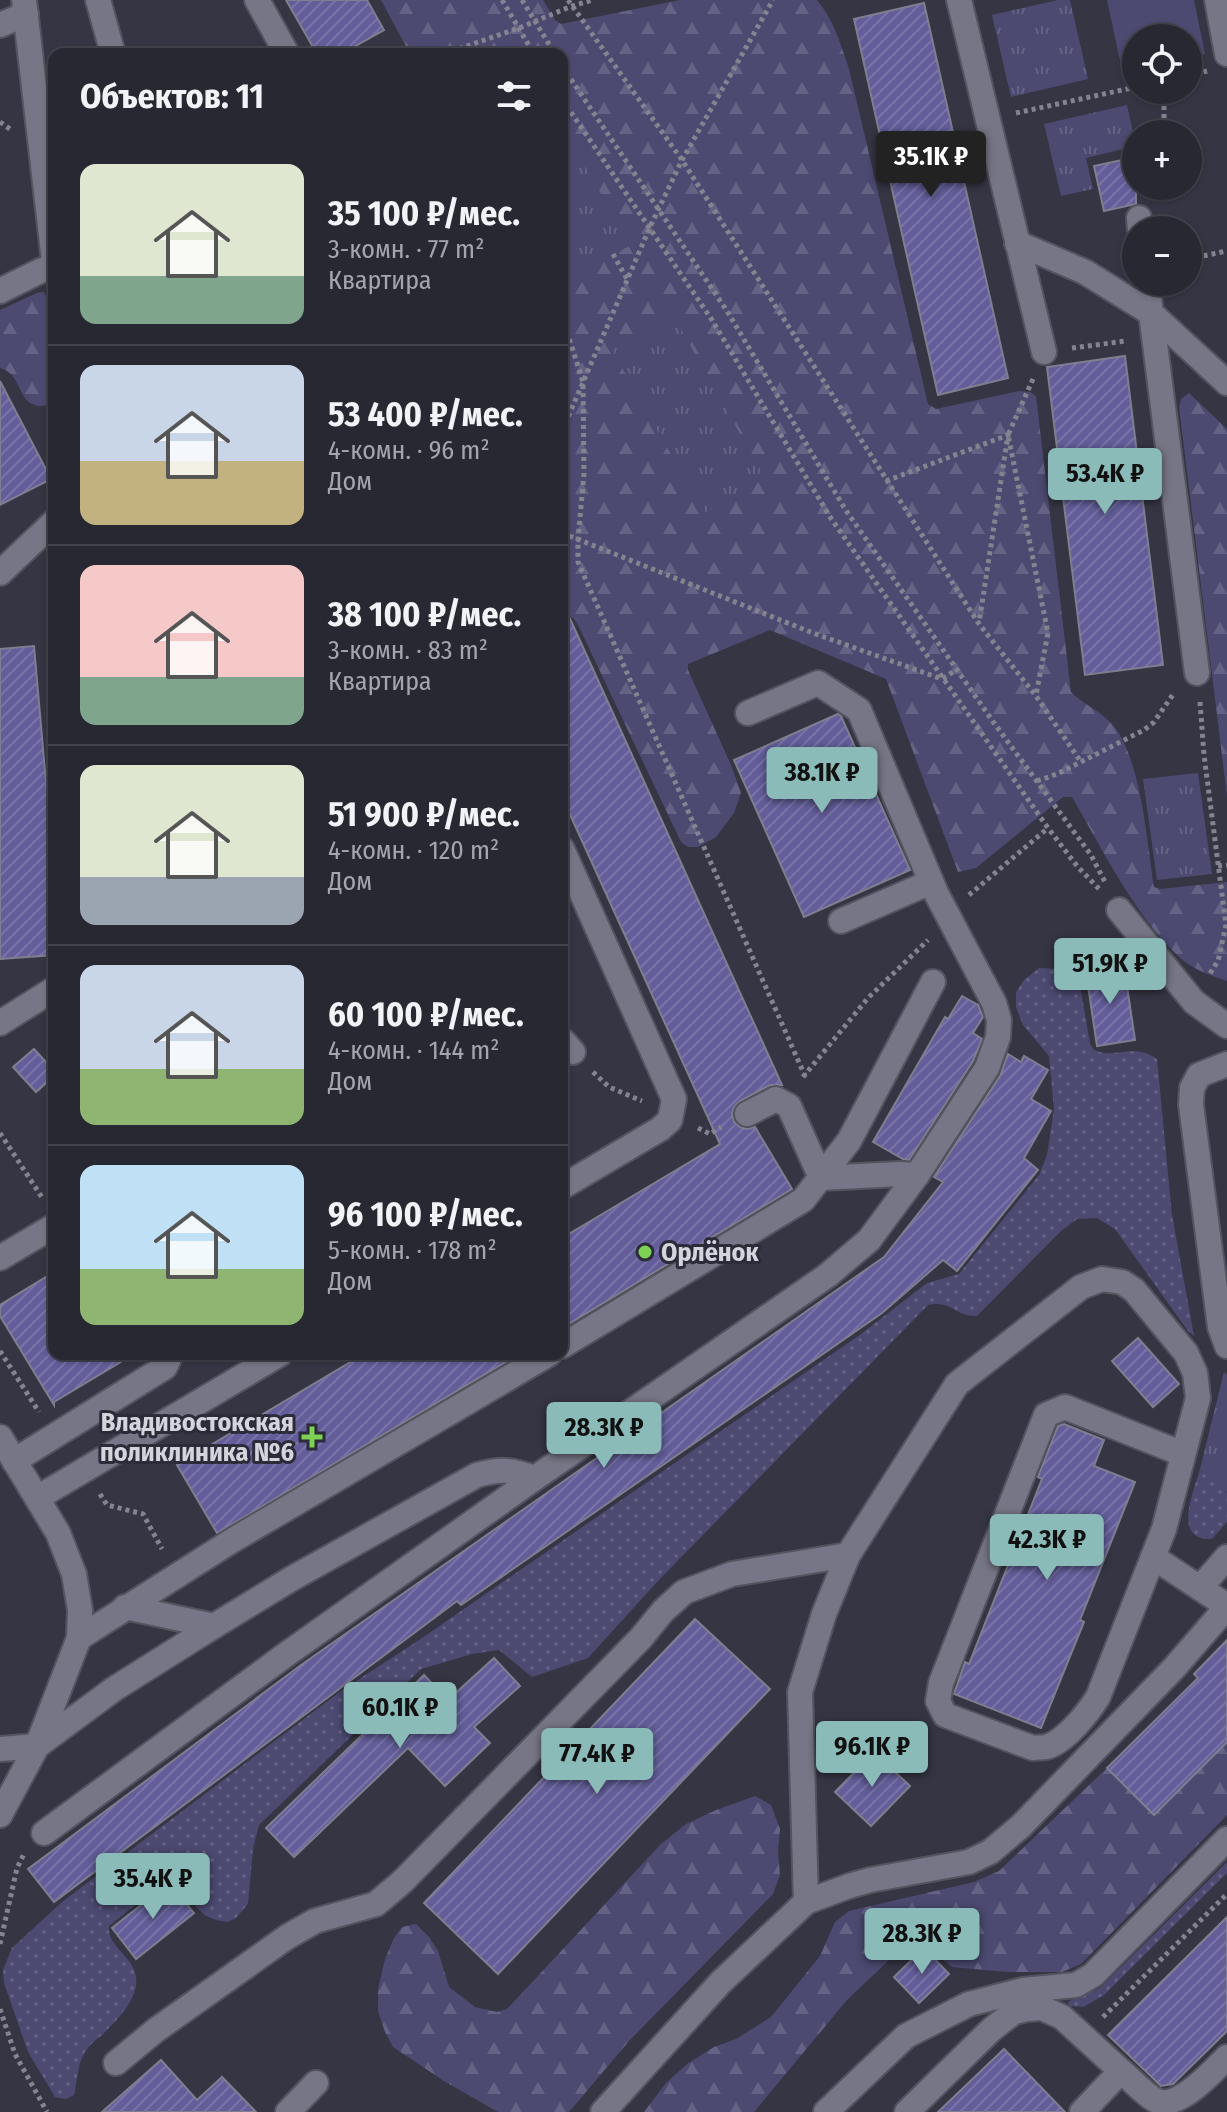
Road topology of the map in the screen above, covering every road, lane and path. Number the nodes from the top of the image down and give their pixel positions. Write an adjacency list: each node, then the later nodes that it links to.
1 (98, 0): 14 (lane)
2 (257, 0): 15 (lane)
3 (502, 0): 13 (path)
4 (522, 0): 11 (path)
5 (593, 0): 9 (path)
6 (773, 0): 24 (path)
7 (959, 0): 28 (lane)
8 (1217, 0): 19 (lane)
9 (570, 3): 11 (path); 24 (path)
10 (25, 7): 12 (lane); 25 (lane)
11 (535, 21): 13 (path); 18 (path)
12 (0, 25)
13 (519, 28): 16 (path); 17 (path)
14 (111, 48)
15 (284, 48)
16 (461, 48)
17 (531, 48)
18 (551, 48)
19 (1227, 54)
20 (568, 75): 26 (path)
21 (1122, 90): 23 (path)
22 (568, 108): 27 (path)
23 (1012, 114)
24 (682, 160): 26 (path); 43 (path)
25 (48, 210)
26 (658, 210): 27 (path); 49 (path)
27 (650, 227): 33 (path); 51 (path)
28 (1017, 243): 36 (lane); 38 (lane)
29 (1227, 251): 31 (path)
30 (613, 254): 33 (path)
31 (1202, 256)
32 (48, 266): 34 (lane)
33 (627, 279): 39 (path)
34 (0, 291)
35 (1149, 296): 36 (lane)
36 (1151, 313): 40 (lane); 50 (lane)
37 (568, 337): 39 (path)
38 (1044, 352): 42 (path)
39 (583, 382): 41 (path); 46 (path)
40 (1227, 383)
41 (568, 417)
42 (1008, 435): 43 (path); 48 (path); 52 (path)
43 (886, 481): 48 (path)
44 (48, 528): 47 (lane)
45 (568, 535): 46 (path)
46 (578, 539): 51 (path); 66 (path)
47 (0, 573)
48 (979, 624): 52 (path)
49 (956, 670): 51 (path); 55 (path)
50 (1197, 673): 54 (path); 61 (path)
51 (942, 679): 56 (path)
52 (1036, 696): 54 (path)
53 (748, 713): 62 (lane)
54 (1081, 762): 55 (path)
55 (1037, 781): 57 (path)
56 (1048, 828): 60 (path); 64 (path)
57 (1091, 855)
58 (568, 862): 79 (lane)
59 (1227, 865): 61 (path)
60 (1077, 866)
61 (1218, 866): 67 (path)
62 (931, 882): 64 (lane); 65 (lane)
63 (1119, 910): 71 (lane)
64 (947, 913): 77 (lane)
65 (841, 921)
66 (925, 942)
67 (1206, 979)
68 (933, 982): 78 (lane)
69 (48, 993): 70 (lane)
70 (0, 1023)
71 (1227, 1026)
72 (568, 1047): 74 (path)
73 (1227, 1064): 84 (lane)
74 (649, 1104)
75 (747, 1114): 78 (lane)
76 (0, 1133): 80 (path)
77 (917, 1175): 78 (lane); 93 (lane)
78 (821, 1178): 83 (lane)
79 (568, 1183)
80 (48, 1213)
81 (48, 1218): 82 (lane)
82 (0, 1258)
83 (568, 1342)
84 (1227, 1346)
85 (0, 1351): 89 (path)
86 (168, 1360): 89 (lane)
87 (270, 1360): 94 (lane)
88 (539, 1360): 99 (lane)
89 (54, 1436): 92 (lane)
90 (0, 1437): 92 (lane)
91 (1183, 1454): 96 (lane); 97 (lane); 97 (lane)
92 (14, 1461): 94 (lane)
93 (535, 1478): 103 (lane); 108 (lane)
94 (37, 1498): 104 (lane)
95 (107, 1505): 99 (path)
96 (848, 1555): 111 (lane); 116 (lane)
97 (1153, 1557): 100 (lane)
98 (1227, 1557): 100 (lane)
99 (176, 1574): 101 (lane)
100 (1200, 1588): 102 (lane)
101 (125, 1607): 103 (lane); 104 (lane)
102 (1227, 1607): 111 (lane)
103 (214, 1626): 105 (lane)
104 (79, 1638): 105 (lane)
105 (37, 1746): 106 (lane); 107 (lane)
106 (0, 1749)
107 (0, 1815)
108 (44, 1833): 112 (path)
109 (1227, 1839): 122 (lane)
110 (1227, 1894): 114 (path)
111 (806, 1902): 121 (lane)
112 (0, 1944)
113 (0, 2009): 119 (path)
114 (1084, 2036): 117 (lane); 123 (lane)
115 (1227, 2057): 117 (lane)
116 (116, 2063)
117 (1121, 2071): 124 (lane)
118 (316, 2083): 120 (lane)
119 (47, 2112)
120 (288, 2112)
121 (603, 2112)
122 (826, 2112)
123 (907, 2112)
124 (1082, 2112)

